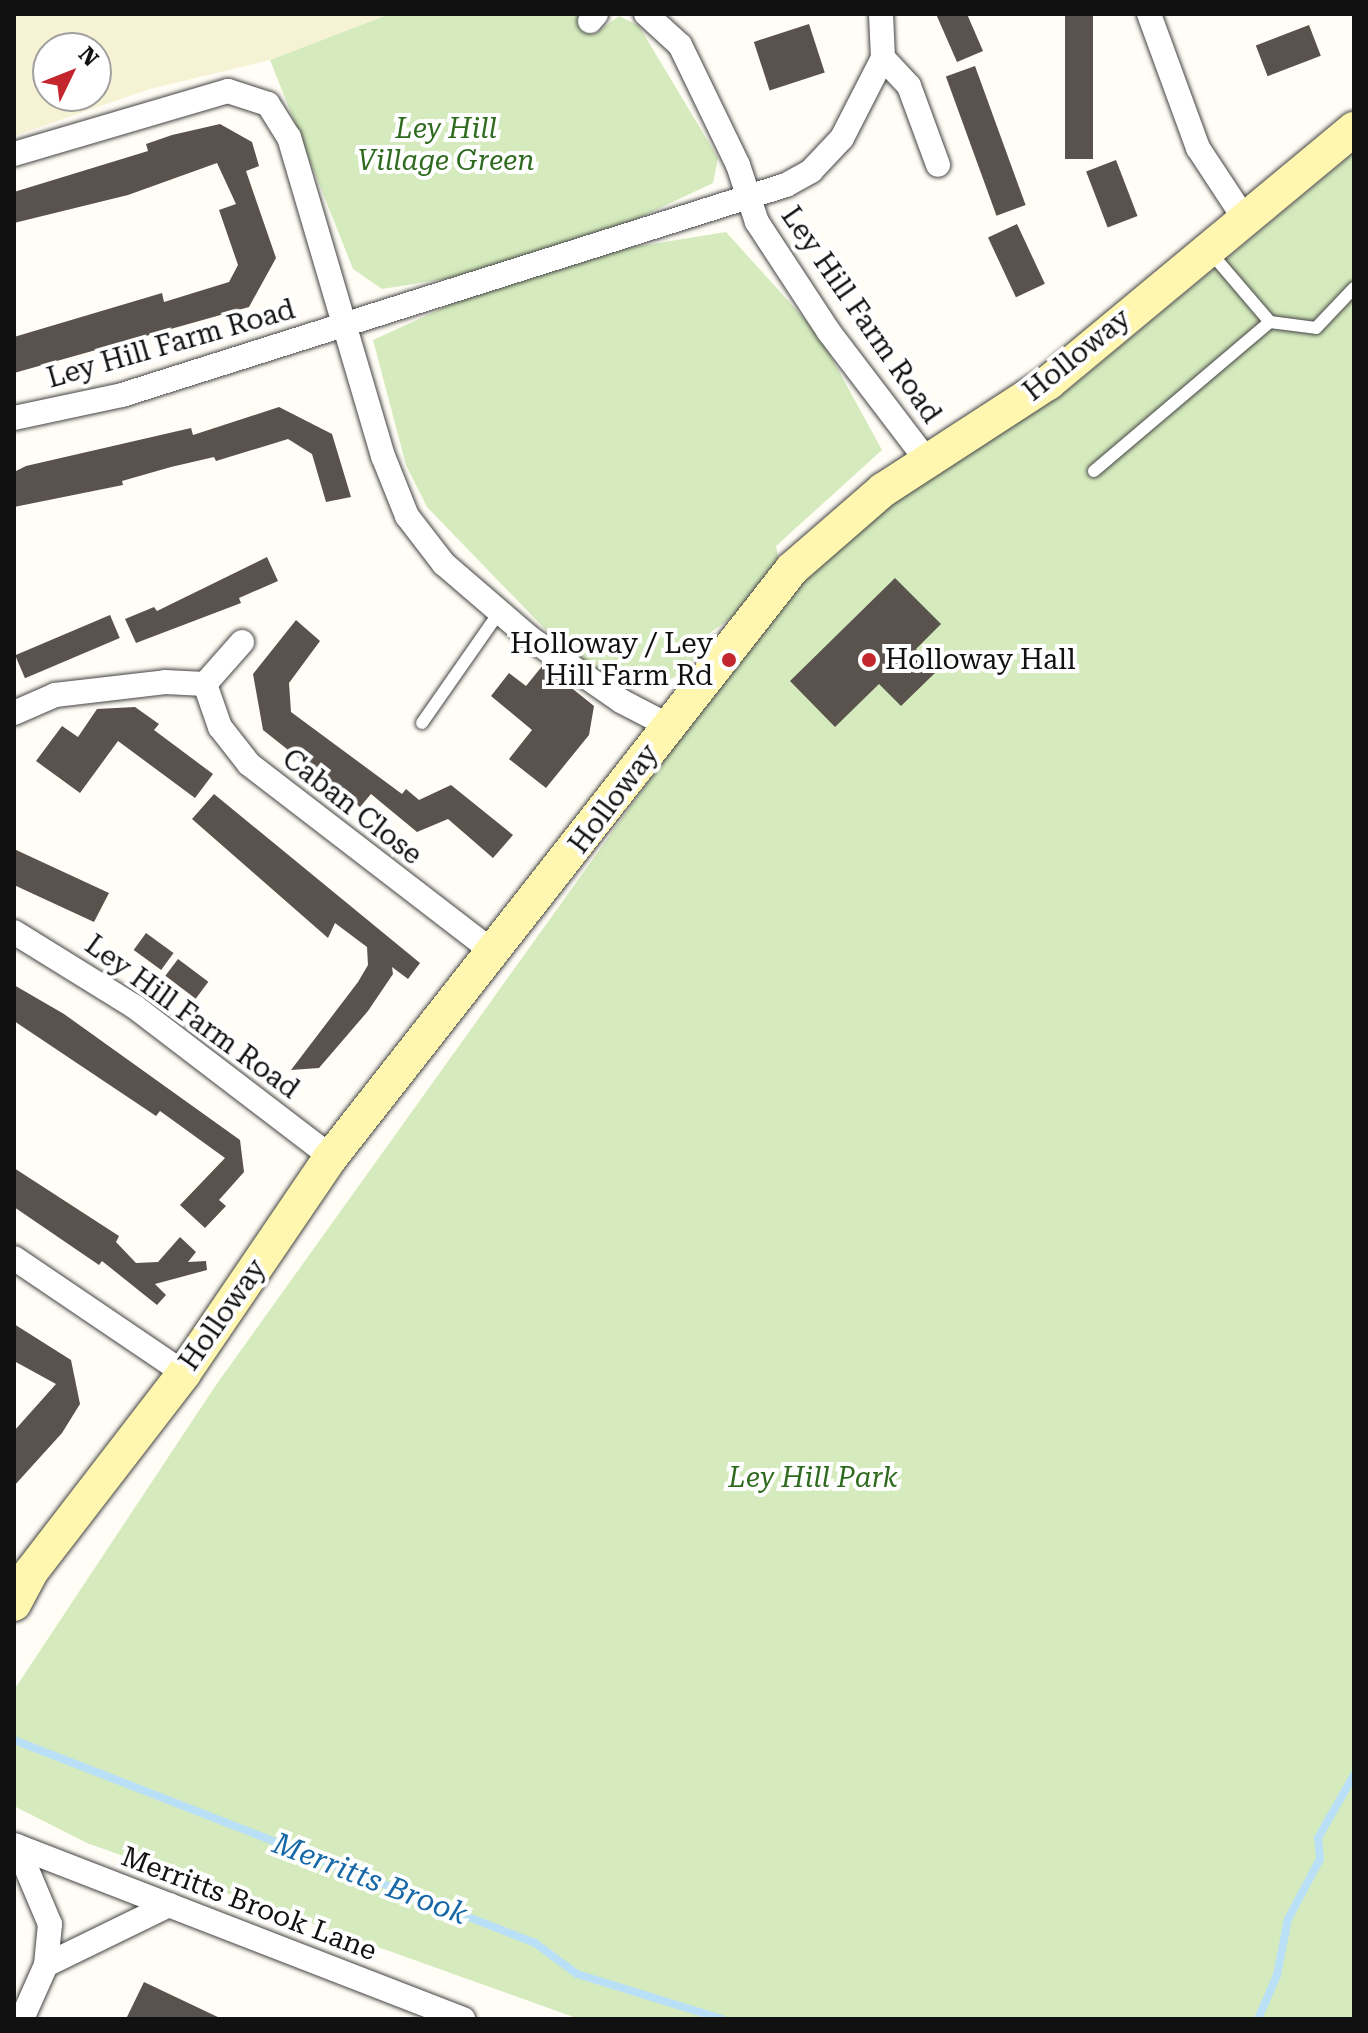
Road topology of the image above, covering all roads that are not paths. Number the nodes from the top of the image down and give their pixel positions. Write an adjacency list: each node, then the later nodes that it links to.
1 (646, 14): 8 (street, Ley Hill Farm Road)
2 (881, 14): 4 (street)
3 (1149, 14): 9 (street)
4 (883, 58): 7 (street); 8 (street, Ley Hill Farm Road)
5 (1354, 129): 9 (street, Holloway)
6 (14, 154): 13 (street)
7 (938, 165)
8 (750, 201): 13 (street, Ley Hill Farm Road); 15 (street, Ley Hill Farm Road)
9 (1244, 218): 10 (street, Holloway)
10 (1206, 247): 12 (lane); 15 (street, Holloway)
11 (1354, 288): 12 (lane)
12 (1270, 322): 16 (lane)
13 (344, 324): 14 (street, Ley Hill Farm Road); 17 (street)
14 (14, 418)
15 (928, 462): 22 (street, Holloway)
16 (1094, 471)
17 (500, 611): 21 (lane); 22 (street)
18 (242, 642): 19 (street)
19 (205, 684): 20 (street); 24 (street, Caban Close)
20 (14, 713)
21 (422, 723)
22 (669, 726): 24 (street, Holloway)
23 (14, 932): 25 (street, Ley Hill Farm Road)
24 (494, 953): 25 (street, Holloway)
25 (331, 1157): 27 (street, Holloway)
26 (14, 1258): 27 (street)
27 (184, 1373): 28 (street, Holloway)
28 (23, 1568): 29 (street, Holloway)
29 (14, 1604)
30 (16, 1846): 31 (street, Merritts Brook Lane); 32 (street)
31 (169, 1905): 32 (street); 34 (street, Merritts Brook Lane)
32 (46, 1965): 33 (street)
33 (22, 2019)
34 (463, 2019)

